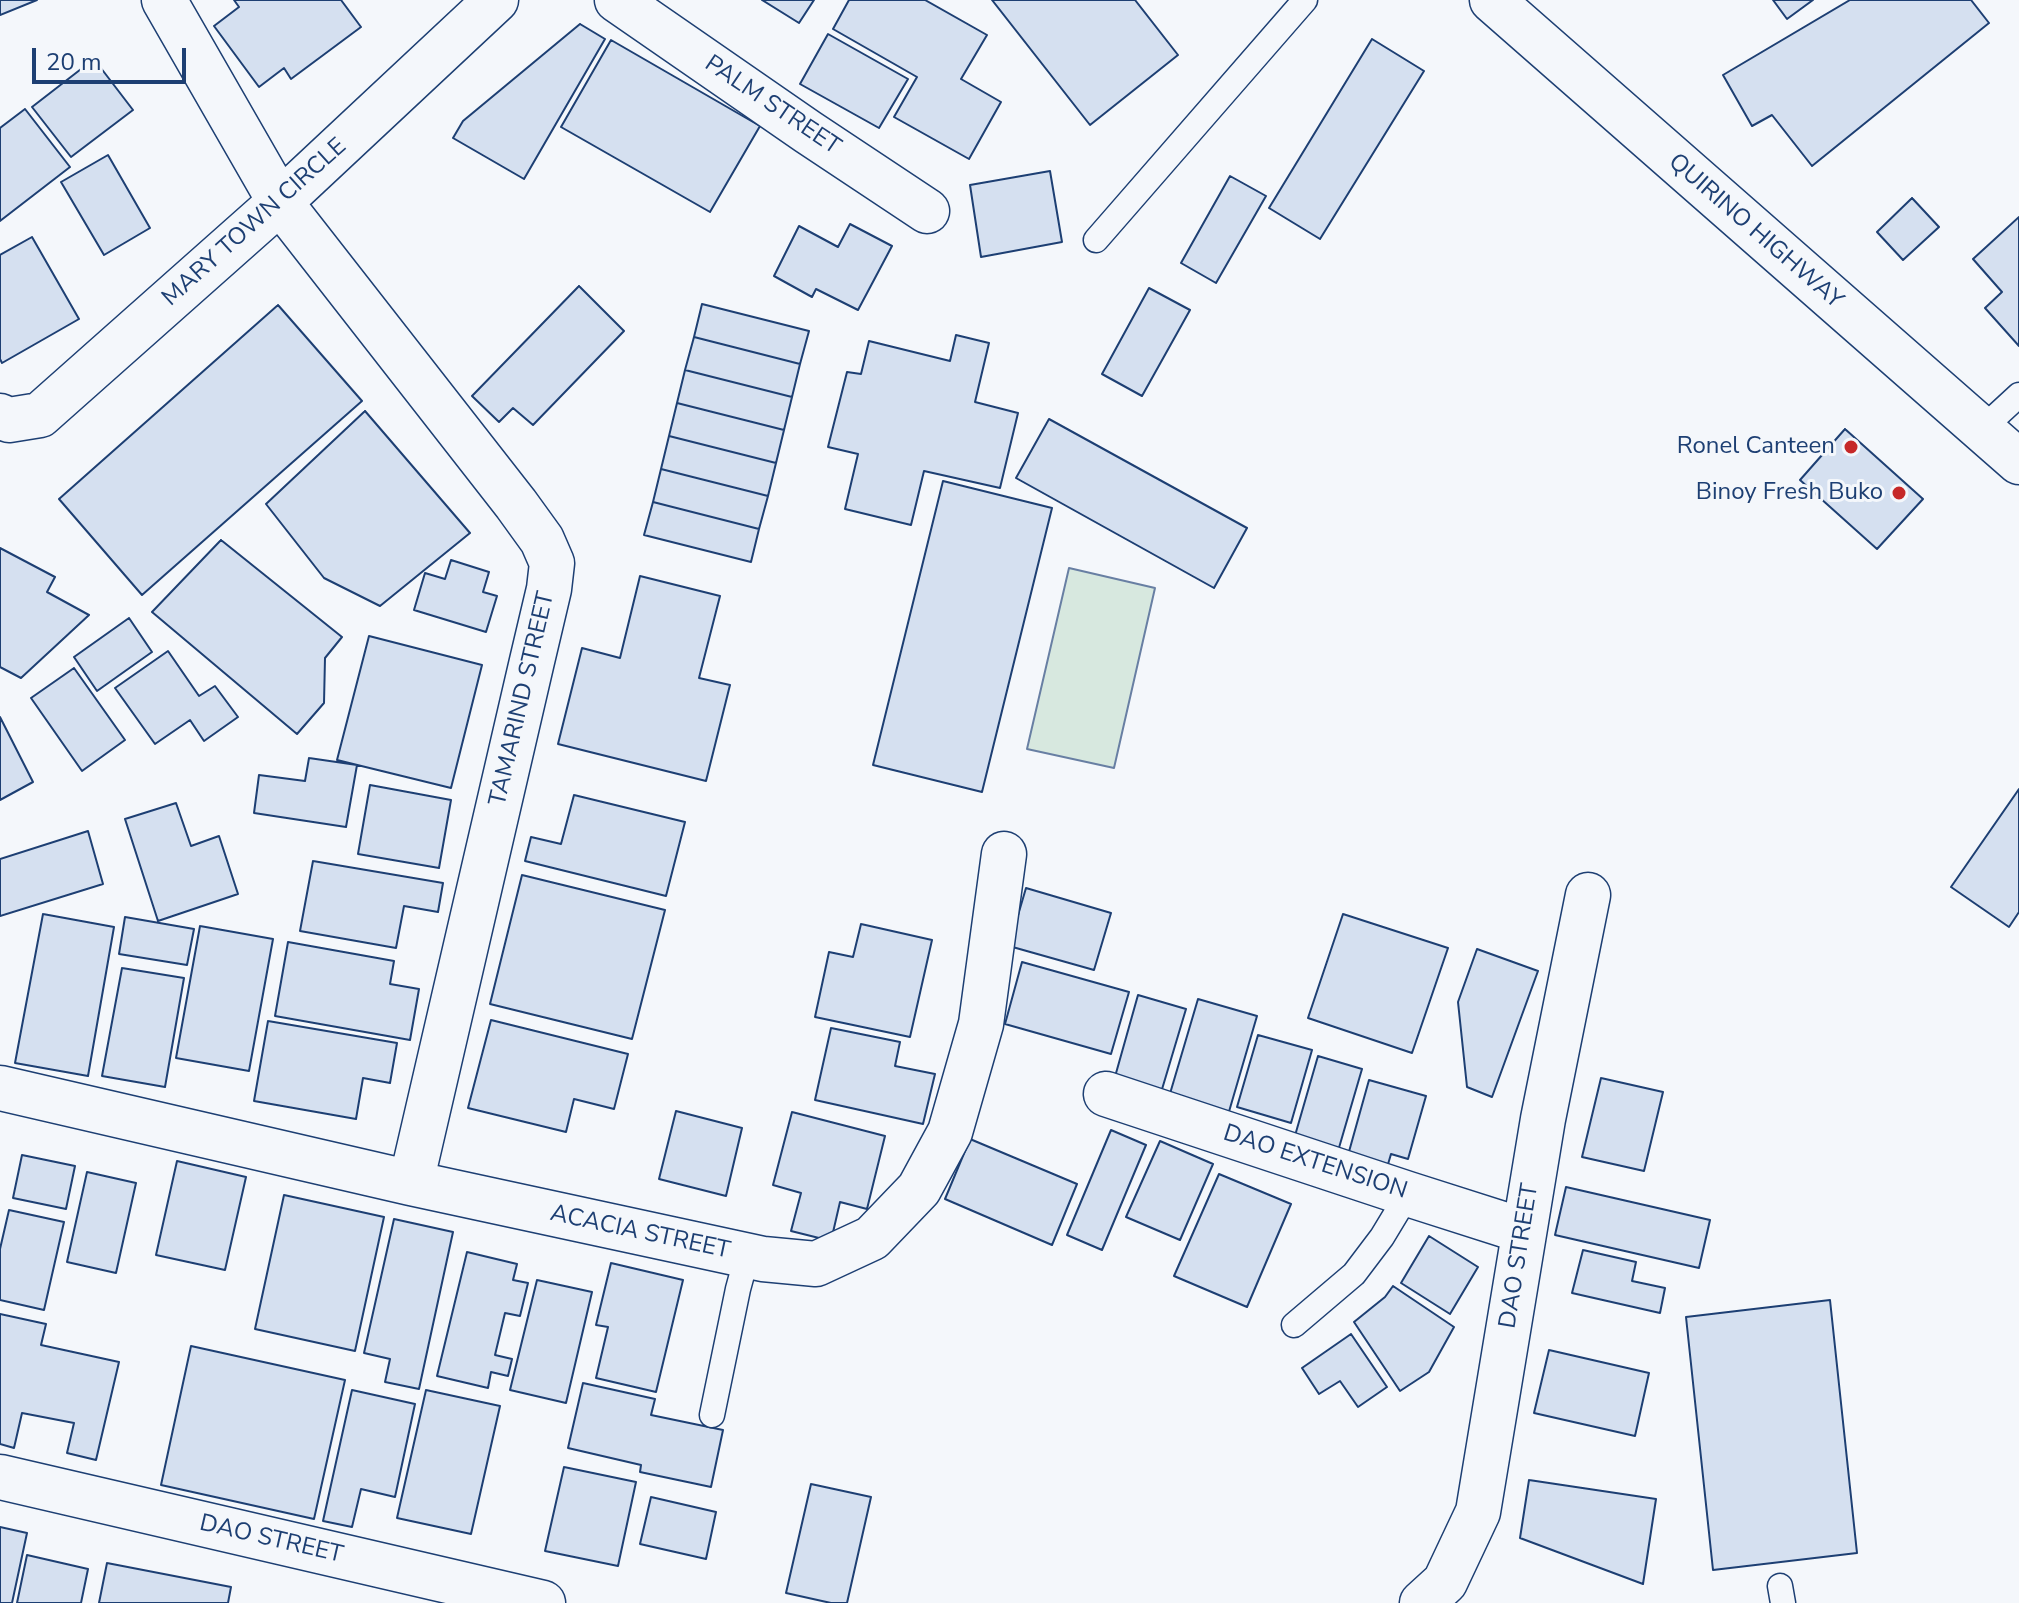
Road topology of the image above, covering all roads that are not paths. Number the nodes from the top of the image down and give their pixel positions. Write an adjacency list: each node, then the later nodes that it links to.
1 (164, 0): 6 (street, TAMARIND STREET)
2 (496, 0): 6 (street, MARY TOWN CIRCLE)
3 (617, 0): 7 (street, PALM STREET)
4 (1305, 0): 8 (lane)
5 (1492, 0): 11 (street, QUIRINO HIGHWAY)
6 (280, 202): 10 (street, MARY TOWN CIRCLE); 17 (street, TAMARIND STREET)
7 (927, 211)
8 (1096, 240)
9 (2019, 395): 11 (lane)
10 (0, 416)
11 (1981, 430): 12 (street, QUIRINO HIGHWAY)
12 (2019, 462)
13 (1004, 854): 20 (street, ACACIA STREET)
14 (1588, 895): 19 (street, DAO STREET)
15 (0, 1088): 17 (street, ACACIA STREET)
16 (1106, 1094): 18 (street, DAO EXTENSION)
17 (411, 1183): 20 (street, ACACIA STREET)
18 (1408, 1194): 19 (street, DAO EXTENSION); 21 (lane)
19 (1524, 1231): 25 (street, DAO STREET)
20 (747, 1256): 22 (lane)
21 (1294, 1325)
22 (712, 1415)
23 (0, 1477): 24 (street, DAO STREET)
24 (543, 1603)
25 (1422, 1603)

